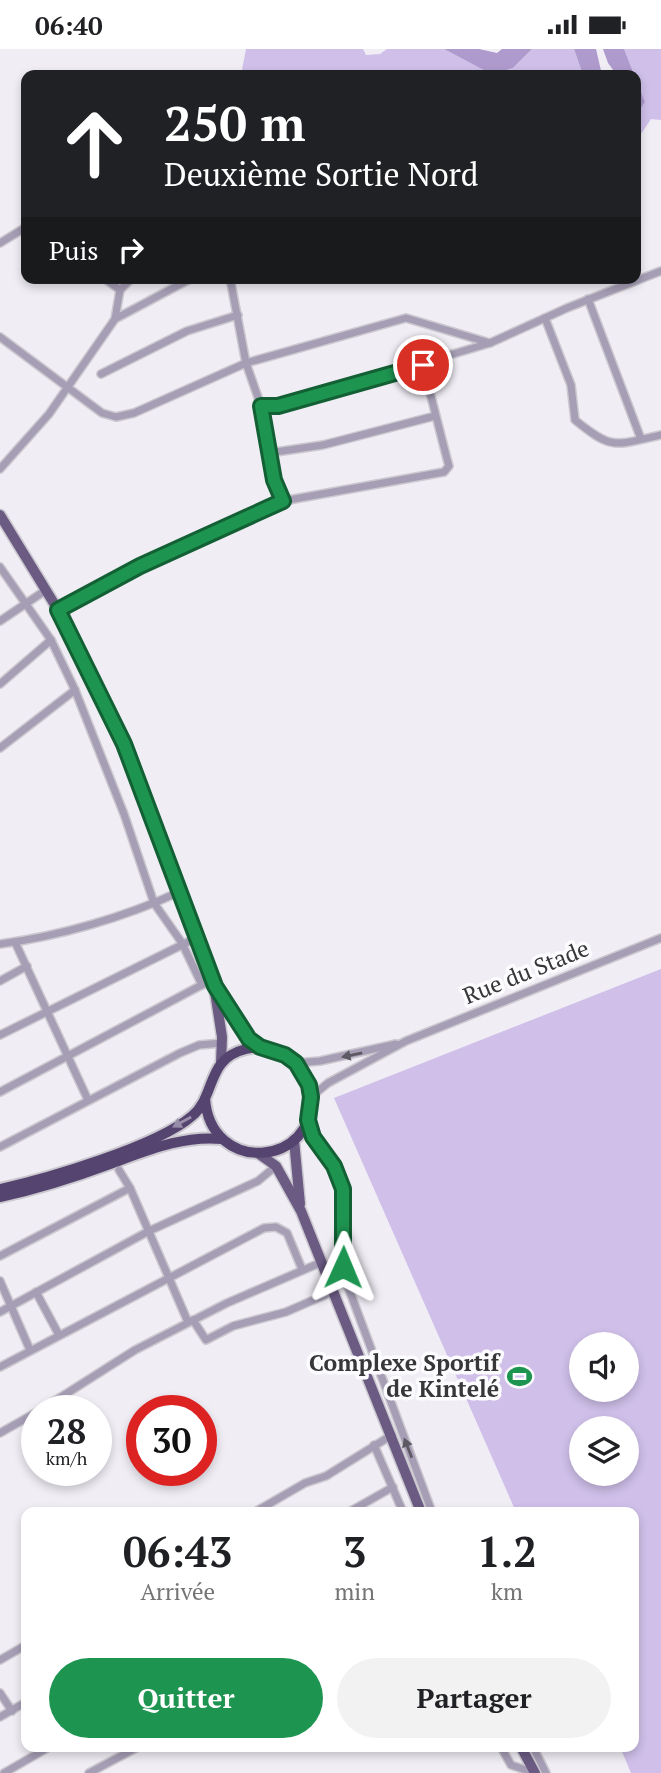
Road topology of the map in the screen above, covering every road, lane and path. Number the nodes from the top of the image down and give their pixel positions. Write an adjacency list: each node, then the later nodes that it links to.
1 (21, 230): 2 (street)
2 (0, 243)
3 (661, 271): 4 (street)
4 (641, 279)
5 (112, 284): 10 (street)
6 (126, 284): 10 (street)
7 (181, 284): 14 (street)
8 (231, 284): 12 (street)
9 (627, 284): 11 (street)
10 (120, 290): 14 (street)
11 (588, 299): 13 (street); 24 (street)
12 (238, 315): 17 (street); 19 (street)
13 (545, 318): 16 (street); 24 (street)
14 (115, 320): 20 (street)
15 (0, 337): 20 (street)
16 (490, 344): 17 (street); 18 (street)
17 (246, 363): 20 (street); 21 (street)
18 (423, 365): 21 (street); 22 (street)
19 (101, 374)
20 (66, 388): 26 (street)
21 (261, 406): 25 (street)
22 (435, 416): 25 (street); 27 (street)
23 (661, 435): 24 (street)
24 (641, 439)
25 (269, 453): 27 (street)
26 (0, 469)
27 (283, 501): 32 (street)
28 (0, 515): 30 (main road)
29 (0, 567): 31 (street)
30 (46, 590): 31 (street); 32 (main road)
31 (27, 604): 33 (street); 34 (street)
32 (58, 610): 38 (main road)
33 (0, 621)
34 (51, 640): 35 (street); 36 (street)
35 (0, 684)
36 (75, 690): 37 (street); 39 (street)
37 (0, 748)
38 (179, 892): 39 (street); 40 (main road)
39 (154, 903): 42 (street); 43 (street)
40 (198, 937): 43 (street); 47 (main road)
41 (661, 939): 51 (street, Rue du Stade)
42 (15, 941): 44 (street); 45 (street)
43 (182, 943): 48 (street); 49 (street)
44 (0, 944)
45 (27, 966): 46 (street); 49 (street)
46 (0, 981)
47 (214, 982): 48 (street); 52 (main road); 53 (main road)
48 (202, 985): 54 (street)
49 (47, 1011): 50 (street); 54 (street)
50 (0, 1035)
51 (407, 1041): 56 (street, Rue du Stade, one-way to 56); 58 (street, Rue du Stade)
52 (222, 1043): 55 (main road); 60 (street)
53 (260, 1047): 55 (highway); 56 (highway)
54 (68, 1056): 57 (street); 60 (street)
55 (221, 1063): 59 (highway)
56 (296, 1063): 58 (highway)
57 (0, 1092)
58 (311, 1097): 61 (highway)
59 (205, 1098): 62 (highway); 69 (highway, one-way to 69)
60 (88, 1100): 64 (street)
61 (308, 1120): 63 (highway); 96 (street, one-way to 61)
62 (222, 1139): 65 (highway); 70 (highway)
63 (294, 1140): 65 (highway); 71 (main road)
64 (0, 1147)
65 (259, 1154): 66 (main road)
66 (276, 1166): 71 (main road); 72 (street)
67 (119, 1170): 68 (street)
68 (130, 1188): 72 (street); 73 (street)
69 (0, 1189)
70 (0, 1197)
71 (301, 1211): 74 (main road)
72 (149, 1231): 76 (street); 79 (street)
73 (0, 1256)
74 (322, 1262): 75 (street); 78 (main road)
75 (302, 1269): 76 (street); 82 (street)
76 (168, 1277): 82 (street); 83 (street)
77 (0, 1281): 80 (street)
78 (334, 1291): 82 (street); 89 (main road)
79 (36, 1292): 80 (street); 83 (street)
80 (11, 1306): 81 (street); 84 (street)
81 (0, 1312)
82 (191, 1321): 86 (street)
83 (59, 1335): 84 (street)
84 (30, 1350): 85 (street)
85 (0, 1367)
86 (63, 1395)
87 (21, 1421): 88 (street)
88 (0, 1433)
89 (391, 1435): 90 (street); 95 (main road)
90 (374, 1445): 91 (street); 92 (street)
91 (393, 1487): 93 (street); 94 (street)
92 (264, 1507)
93 (358, 1507)
94 (401, 1507)
95 (419, 1507)
96 (430, 1507)
97 (21, 1648): 98 (street)
98 (0, 1660)
99 (0, 1693): 101 (street)
100 (21, 1705): 101 (street)
101 (12, 1711): 102 (street)
102 (0, 1717)
103 (40, 1752): 108 (street)
104 (129, 1752): 109 (street)
105 (504, 1752): 110 (street)
106 (524, 1752): 110 (main road)
107 (536, 1752): 111 (street)
108 (4, 1773)
109 (89, 1773)
110 (535, 1773)
111 (546, 1773)

